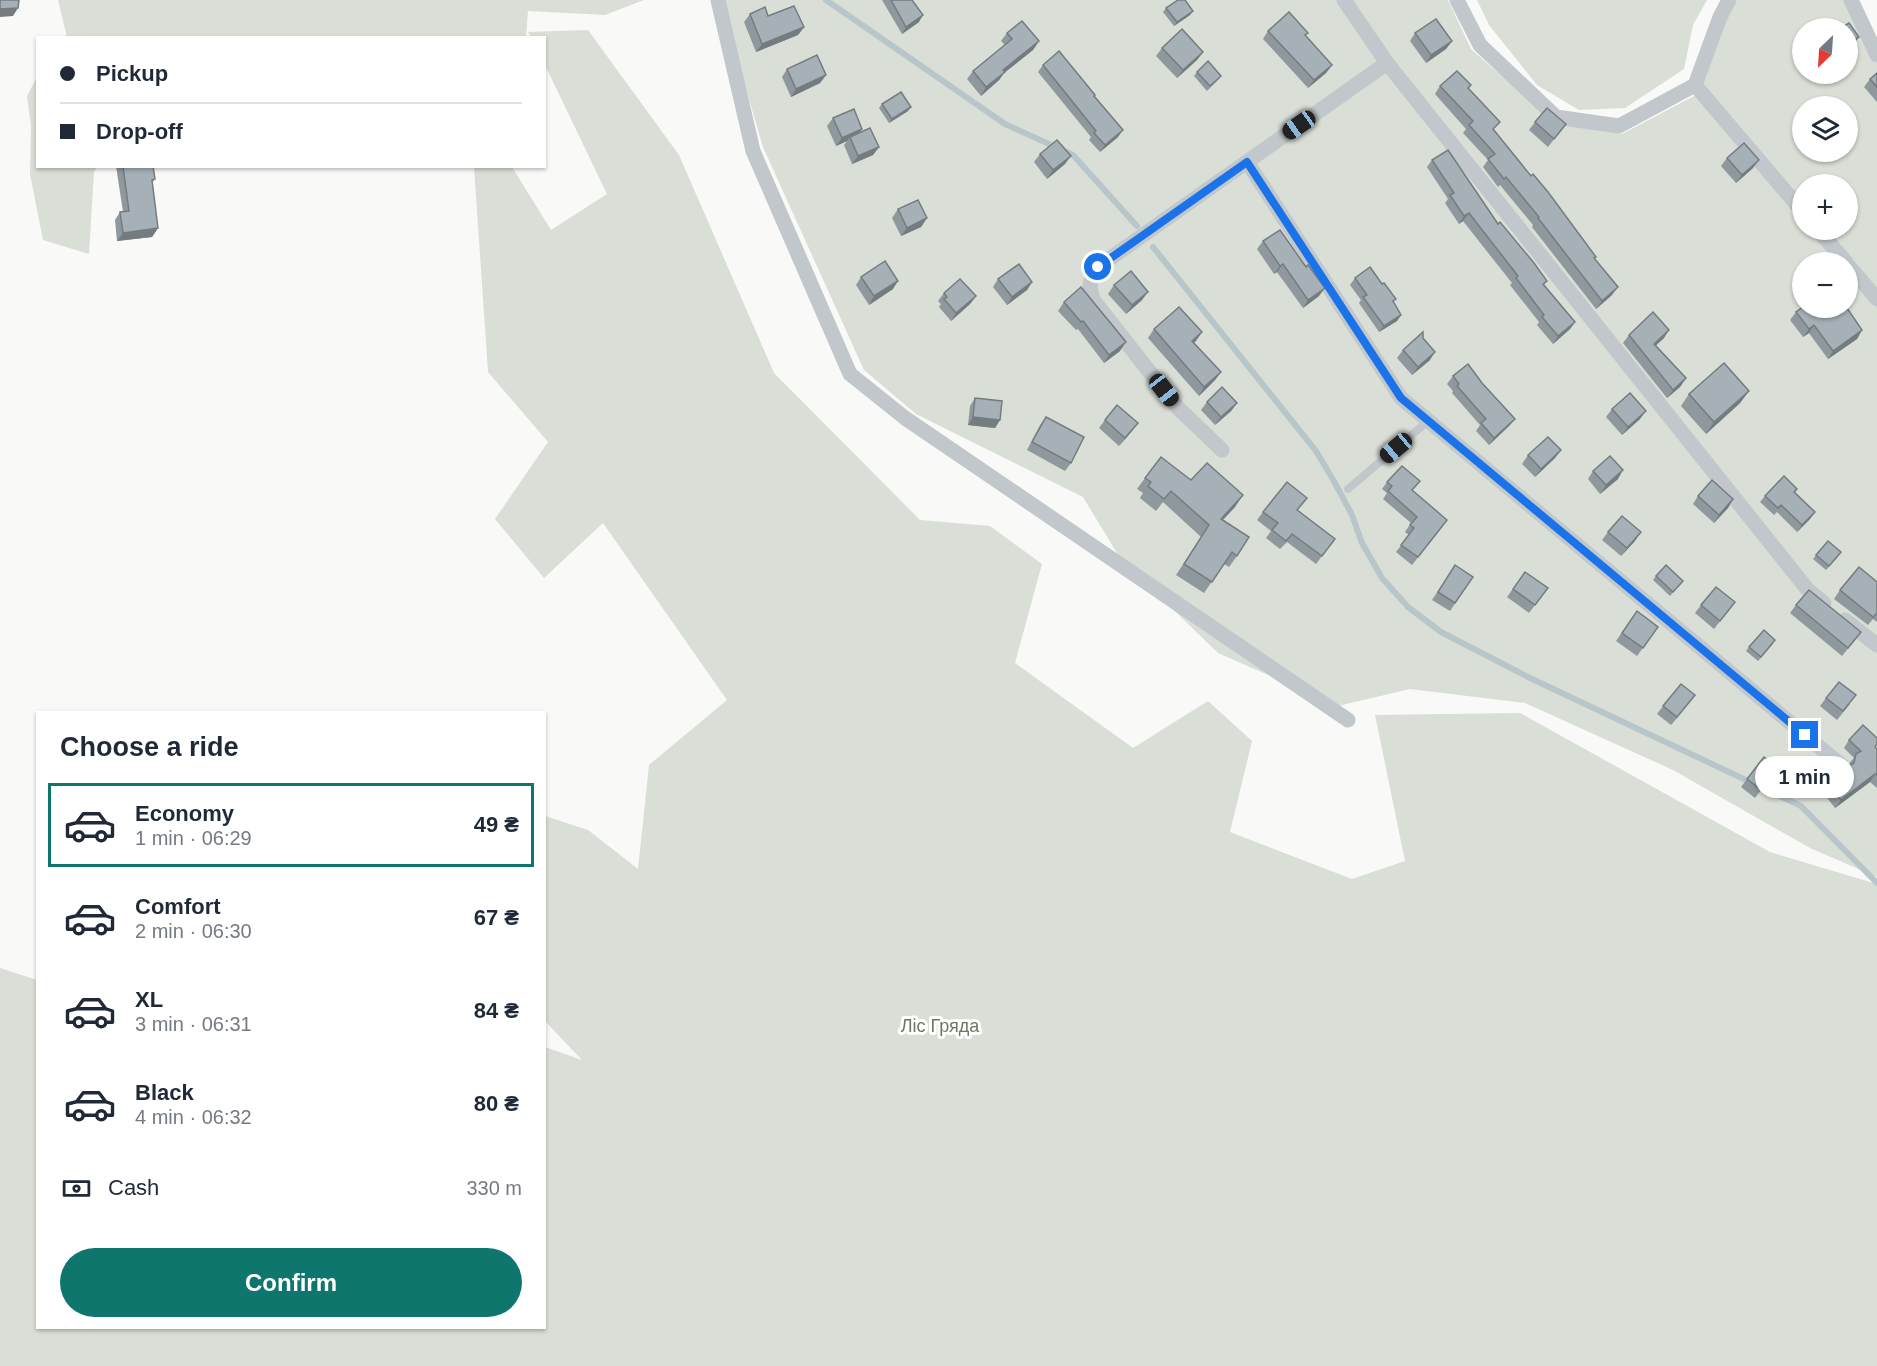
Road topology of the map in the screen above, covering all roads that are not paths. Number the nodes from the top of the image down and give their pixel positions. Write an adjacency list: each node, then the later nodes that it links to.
1 (718, 0): 19 (street)
2 (1344, 0): 7 (street)
3 (1457, 0): 8 (street)
4 (1729, 0): 8 (street)
5 (1851, 0): 6 (street)
6 (1877, 56)
7 (1387, 63): 9 (street); 18 (street)
8 (1695, 85): 10 (street)
9 (1247, 162): 15 (street); 16 (street)
10 (1792, 199)
11 (1827, 240): 12 (street)
12 (1837, 252)
13 (1858, 277): 14 (street)
14 (1877, 299)
15 (1428, 422): 17 (lane); 20 (street)
16 (1222, 450)
17 (1347, 489)
18 (1877, 645)
19 (1348, 720)
20 (1841, 765)

